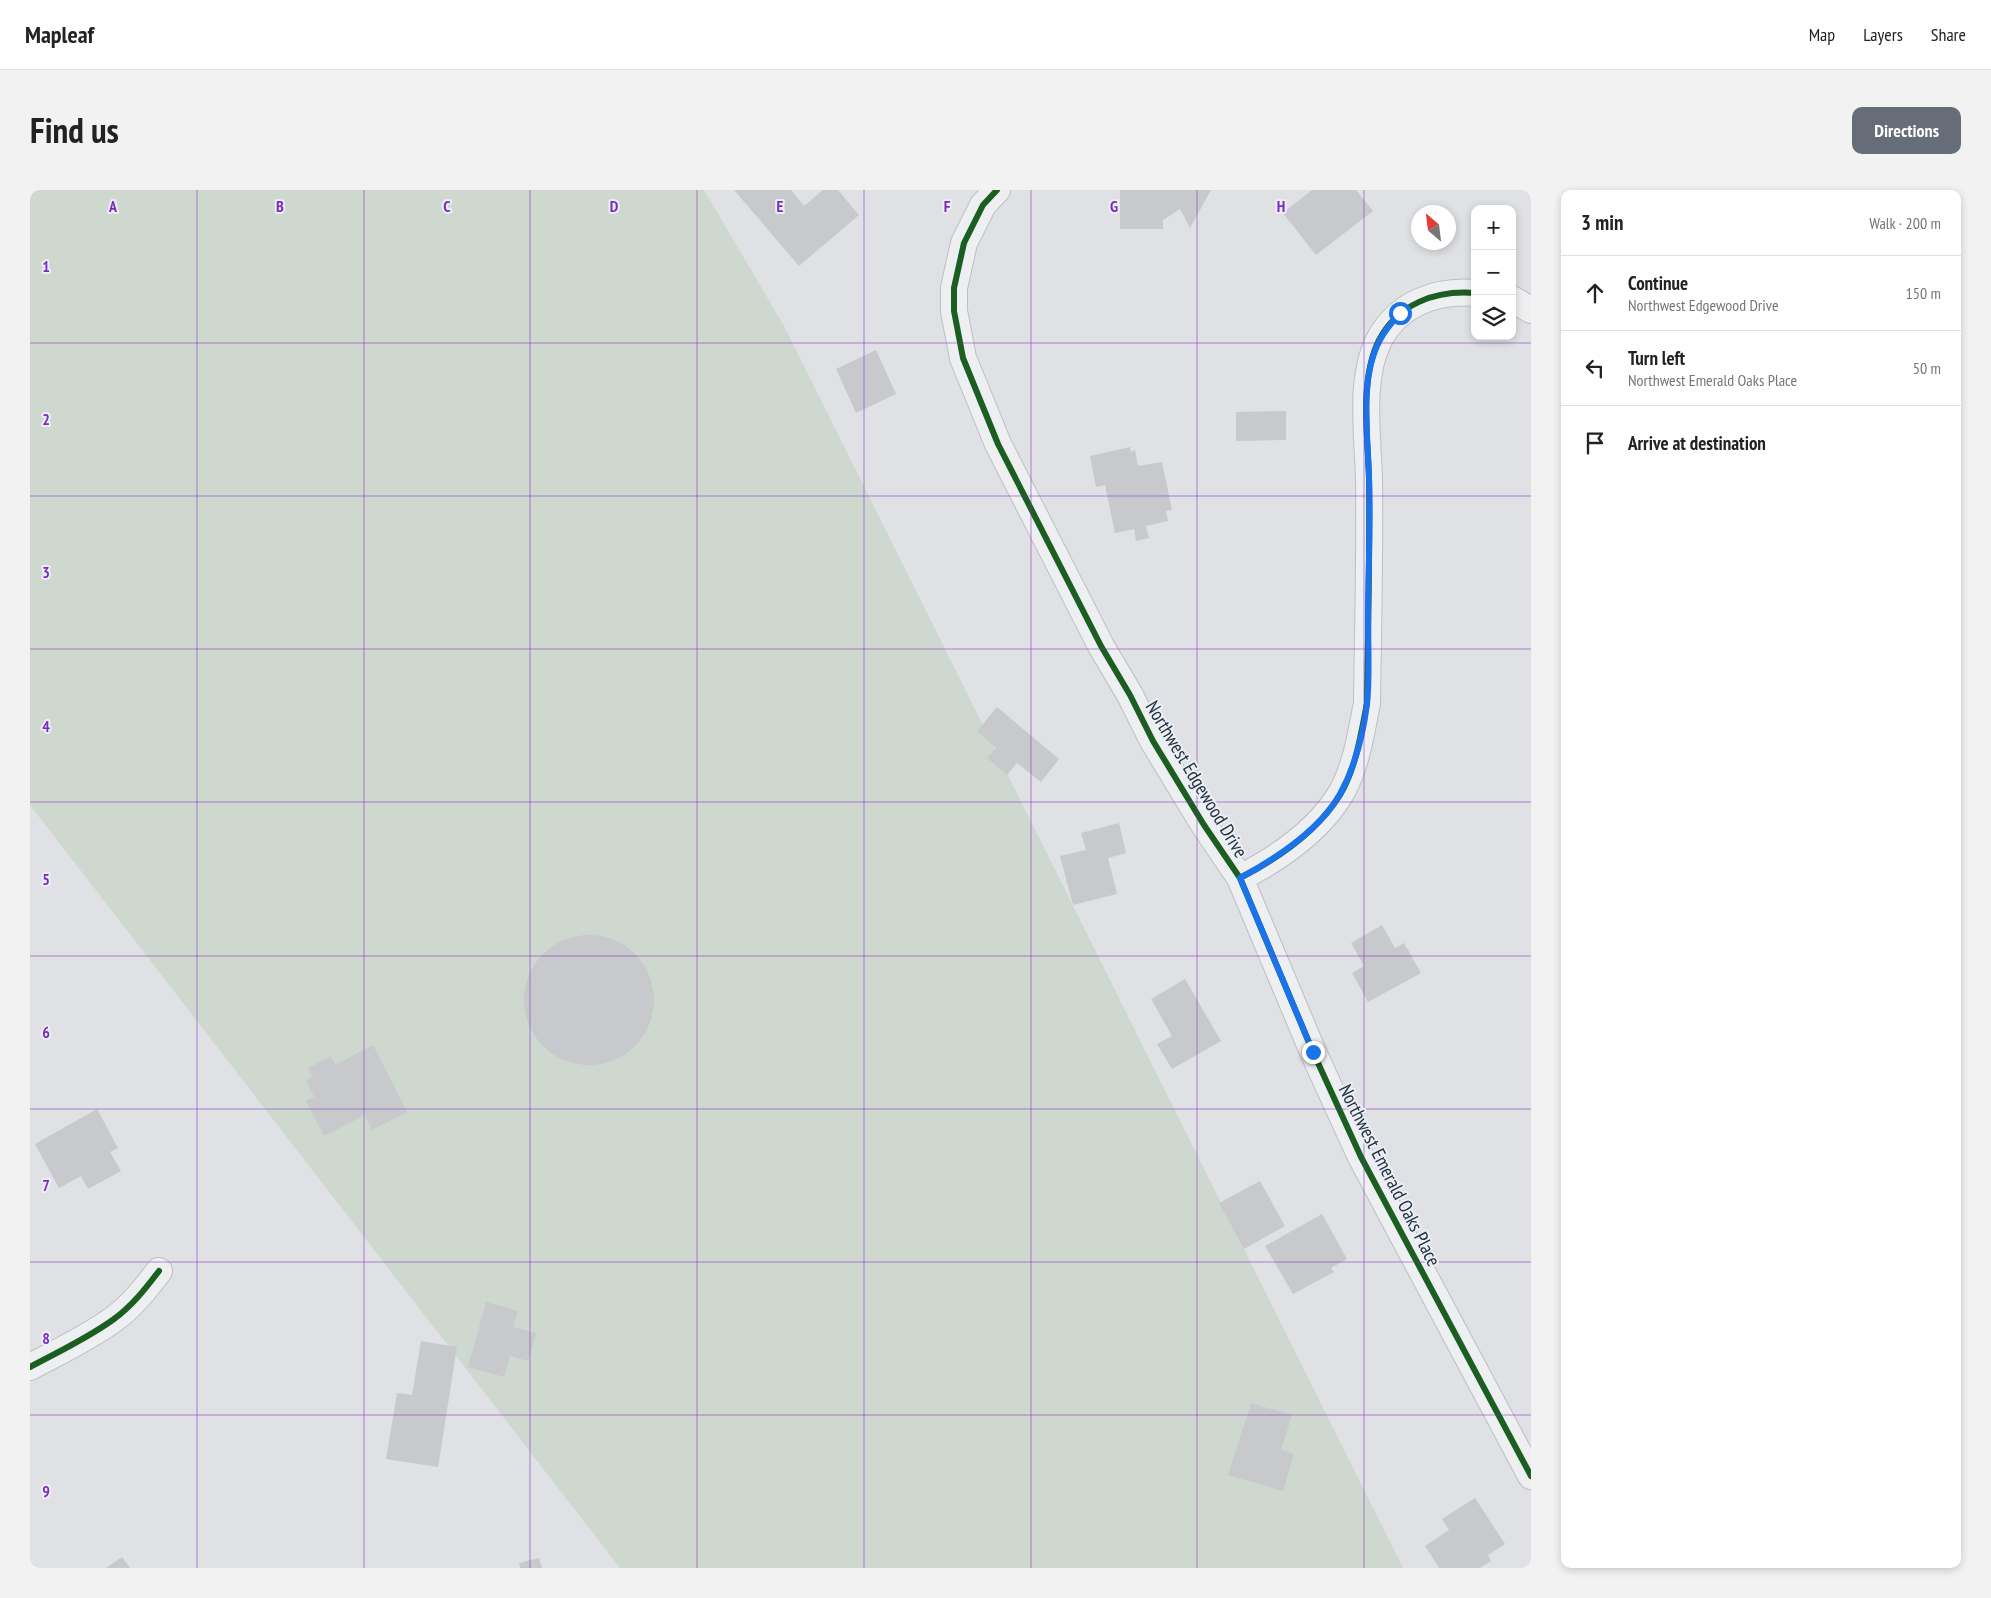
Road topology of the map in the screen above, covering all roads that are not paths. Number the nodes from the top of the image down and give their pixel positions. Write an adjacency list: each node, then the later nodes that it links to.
1 (997, 190): 5 (street, Northwest Edgewood Drive)
2 (1471, 293): 5 (street, Northwest Edgewood Drive)
3 (1516, 301): 4 (street)
4 (1531, 310)
5 (1240, 878): 8 (street, Northwest Emerald Oaks Place)
6 (159, 1271): 7 (street)
7 (30, 1367)
8 (1531, 1476)

